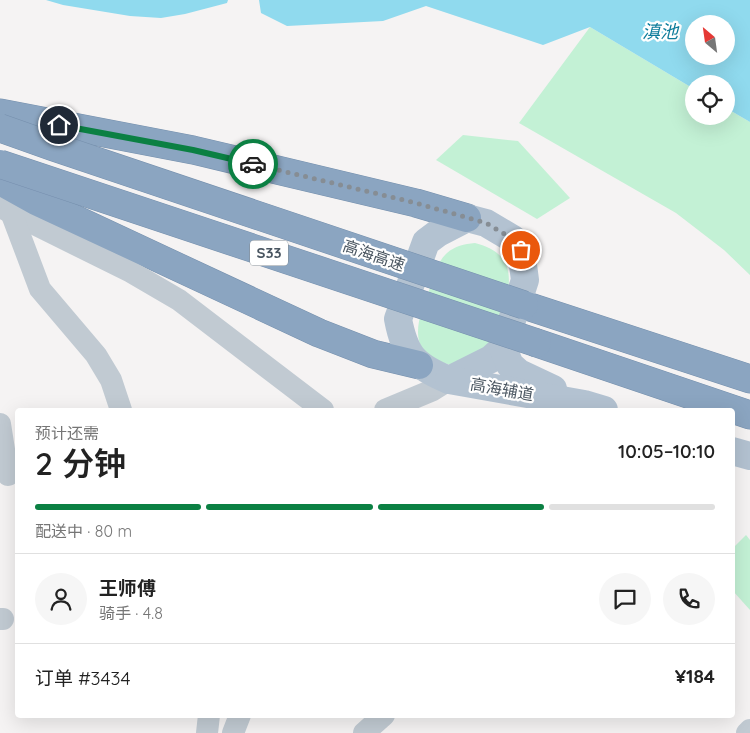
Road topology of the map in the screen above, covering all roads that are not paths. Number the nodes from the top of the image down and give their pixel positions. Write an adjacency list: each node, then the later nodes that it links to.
1 (0, 114): 6 (highway)
2 (0, 128): 9 (highway, 高海高速 / S33, bridge)
3 (0, 164): 15 (highway, 高海高速 / S33, bridge)
4 (0, 181): 8 (highway)
5 (5, 210): 12 (street); 13 (street)
6 (467, 218): 7 (main road); 8 (main road, 高海辅道)
7 (503, 348): 10 (main road, 高海辅道); 11 (main road, 高海辅道)
8 (419, 365): 10 (main road, 高海辅道)
9 (750, 379)
10 (449, 380): 11 (main road, 高海辅道); 14 (street)
11 (594, 407)
12 (120, 408)
13 (320, 408)
14 (390, 408)
15 (729, 408)
16 (735, 410): 17 (highway, 高海高速 / S33, bridge)
17 (750, 415)
18 (0, 424): 21 (street)
19 (735, 452): 20 (main road)
20 (750, 456)
21 (8, 475)
22 (209, 718): 25 (street)
23 (239, 718): 26 (street)
24 (381, 718): 27 (street)
25 (208, 733)
26 (233, 733)
27 (364, 733)

